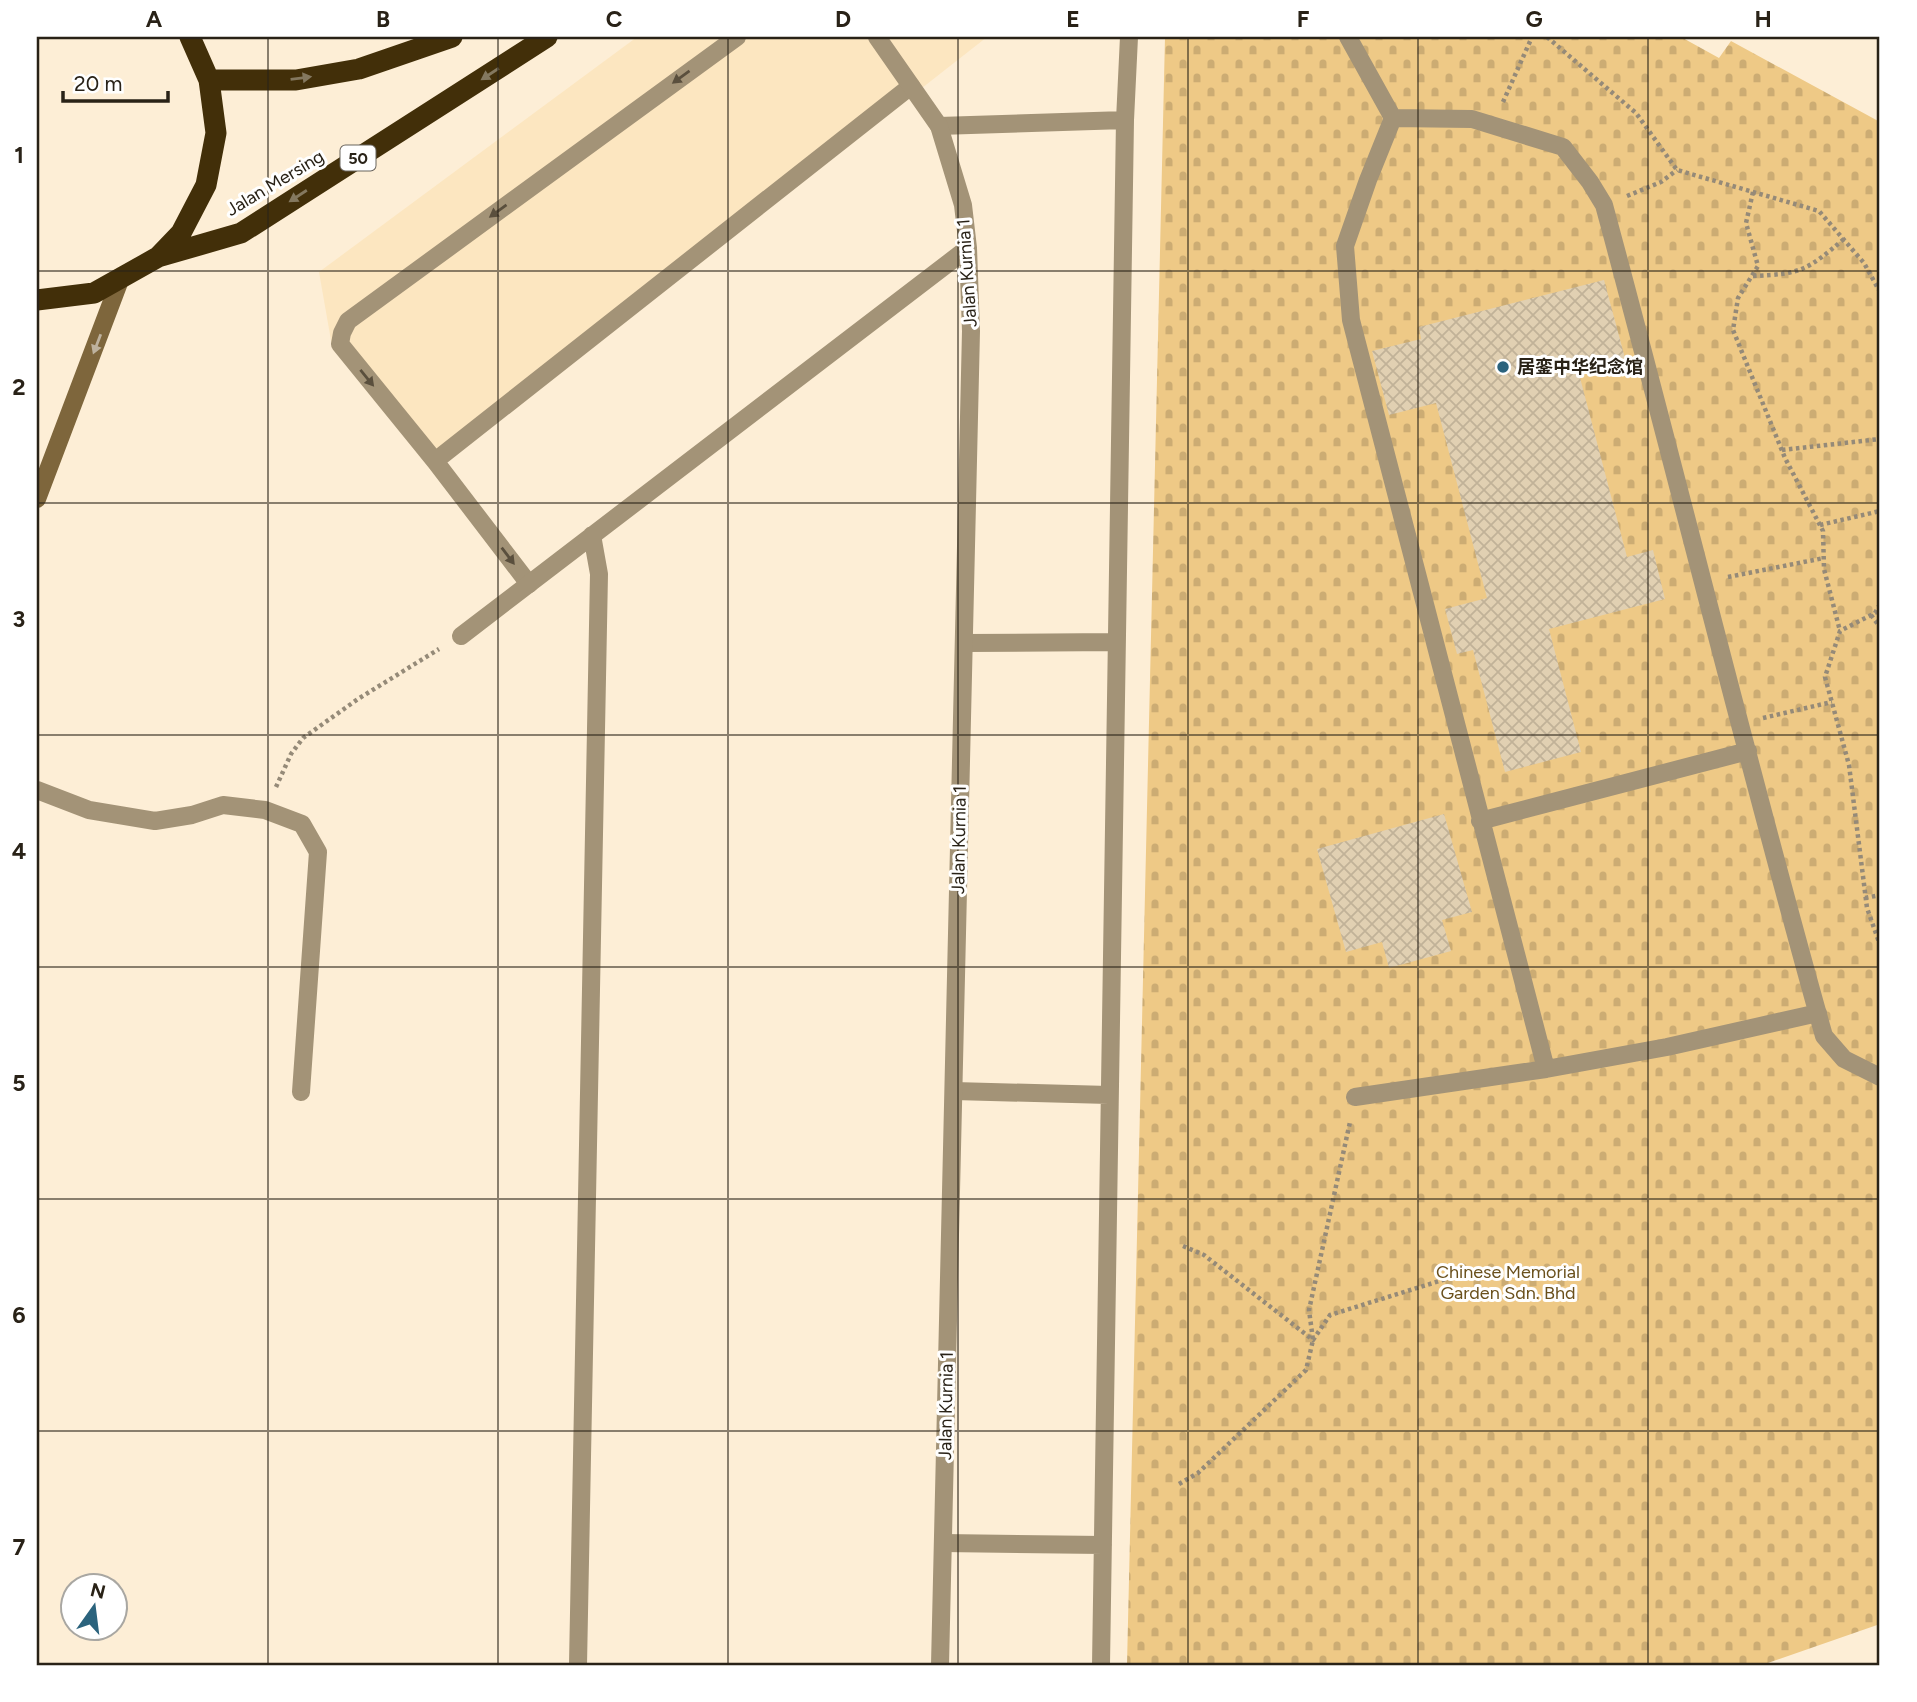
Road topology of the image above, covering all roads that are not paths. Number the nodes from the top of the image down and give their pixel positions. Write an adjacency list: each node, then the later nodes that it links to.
1 (190, 37): 8 (highway, 50)
2 (452, 37): 8 (highway, one-way to 2)
3 (547, 37): 14 (highway, Jalan Mersing / 50, one-way to 14)
4 (737, 37): 17 (street, one-way to 17)
5 (877, 37): 9 (street, Jalan Kurnia 1)
6 (1129, 37): 11 (street)
7 (1348, 37): 10 (street)
8 (209, 80): 14 (highway, 50)
9 (911, 86): 12 (street, Jalan Kurnia 1); 17 (street)
10 (1393, 118): 25 (street); 27 (street)
11 (1125, 120): 12 (street); 23 (street)
12 (939, 126): 13 (street, Jalan Kurnia 1)
13 (968, 248): 20 (street); 24 (street, Jalan Kurnia 1)
14 (158, 257): 15 (highway, 50)
15 (120, 280): 16 (highway, 50); 19 (street, one-way to 19)
16 (37, 300)
17 (435, 461): 21 (street, one-way to 21)
18 (37, 474): 19 (street)
19 (38, 496)
20 (592, 535): 21 (street); 37 (street)
21 (529, 584): 22 (street)
22 (461, 636)
23 (1116, 642): 24 (street); 33 (street)
24 (964, 643): 31 (street, Jalan Kurnia 1)
25 (1748, 751): 27 (street); 28 (street)
26 (37, 790): 32 (street)
27 (1480, 821): 29 (street)
28 (1818, 1013): 29 (street); 30 (street)
29 (1546, 1069): 34 (street)
30 (1880, 1077)
31 (954, 1091): 33 (street); 35 (street, Jalan Kurnia 1)
32 (301, 1092)
33 (1109, 1095): 36 (street)
34 (1355, 1097)
35 (943, 1543): 36 (street); 38 (street, Jalan Kurnia 1)
36 (1103, 1545): 39 (street)
37 (578, 1665)
38 (940, 1665)
39 (1101, 1665)

